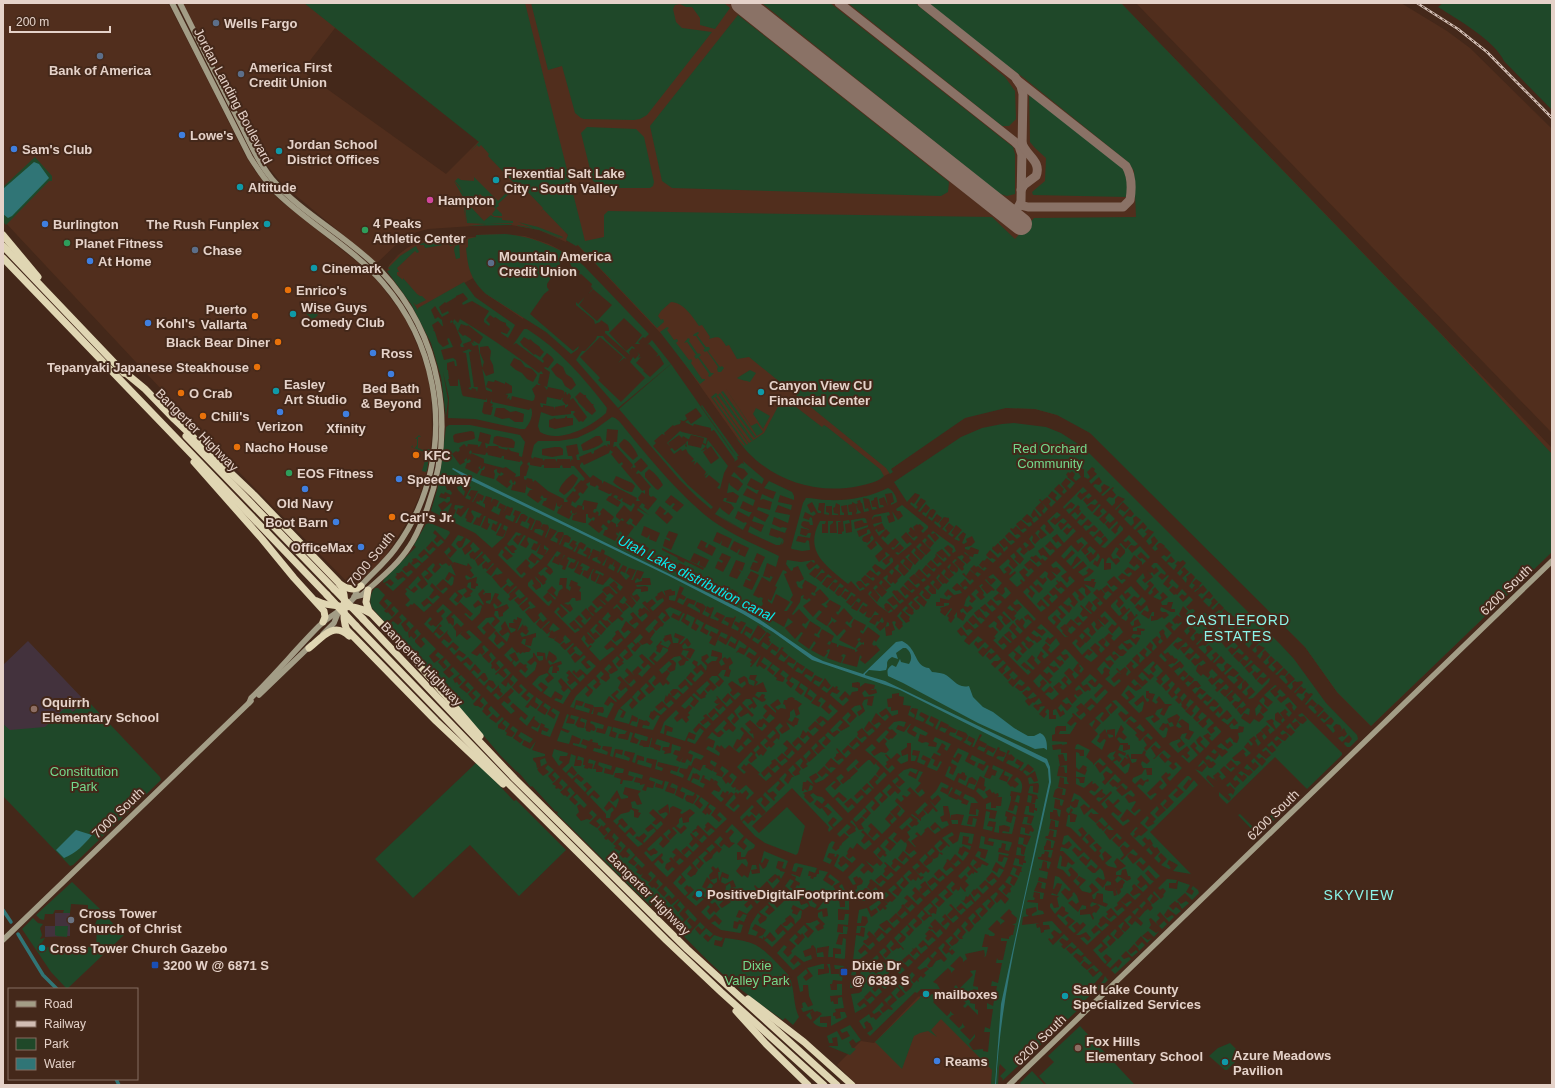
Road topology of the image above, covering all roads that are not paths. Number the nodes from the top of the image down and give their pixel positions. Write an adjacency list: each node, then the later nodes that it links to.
1 (172, 3): 9 (main road, Jordan Landing Boulevard)
2 (180, 3): 10 (main road, Jordan Landing Boulevard)
3 (3, 235): 6 (highway)
4 (3, 246): 6 (highway, Bangerter Highway)
5 (3, 258): 8 (highway, Bangerter Highway)
6 (47, 292): 7 (highway, Bangerter Highway)
7 (122, 370): 12 (highway); 22 (highway, Bangerter Highway, bridge)
8 (174, 437): 14 (highway); 23 (highway, Bangerter Highway, bridge)
9 (416, 515): 13 (main road, 7000 South)
10 (424, 518): 13 (main road, 7000 South)
11 (1552, 561): 31 (main road, 6200 South)
12 (338, 582): 13 (highway); 15 (highway)
13 (365, 588): 15 (main road, 7000 South); 17 (highway)
14 (312, 597): 15 (highway); 18 (highway)
15 (345, 606): 16 (main road, 7000 South); 17 (highway); 19 (highway)
16 (338, 613): 18 (main road, 7000 South); 20 (main road, 7000 South)
17 (372, 615): 22 (highway)
18 (323, 622): 21 (main road, 7000 South)
19 (361, 643): 20 (highway); 23 (highway)
20 (308, 648): 21 (main road, 7000 South)
21 (249, 703): 25 (main road, 7000 South)
22 (507, 771): 24 (highway, Bangerter Highway)
23 (537, 812): 26 (highway, Bangerter Highway)
24 (666, 928): 29 (highway, Bangerter Highway); 30 (highway)
25 (3, 940)
26 (721, 992): 27 (highway); 28 (highway, Bangerter Highway)
27 (808, 1085)
28 (824, 1085)
29 (837, 1085)
30 (852, 1085)
31 (1009, 1085)

